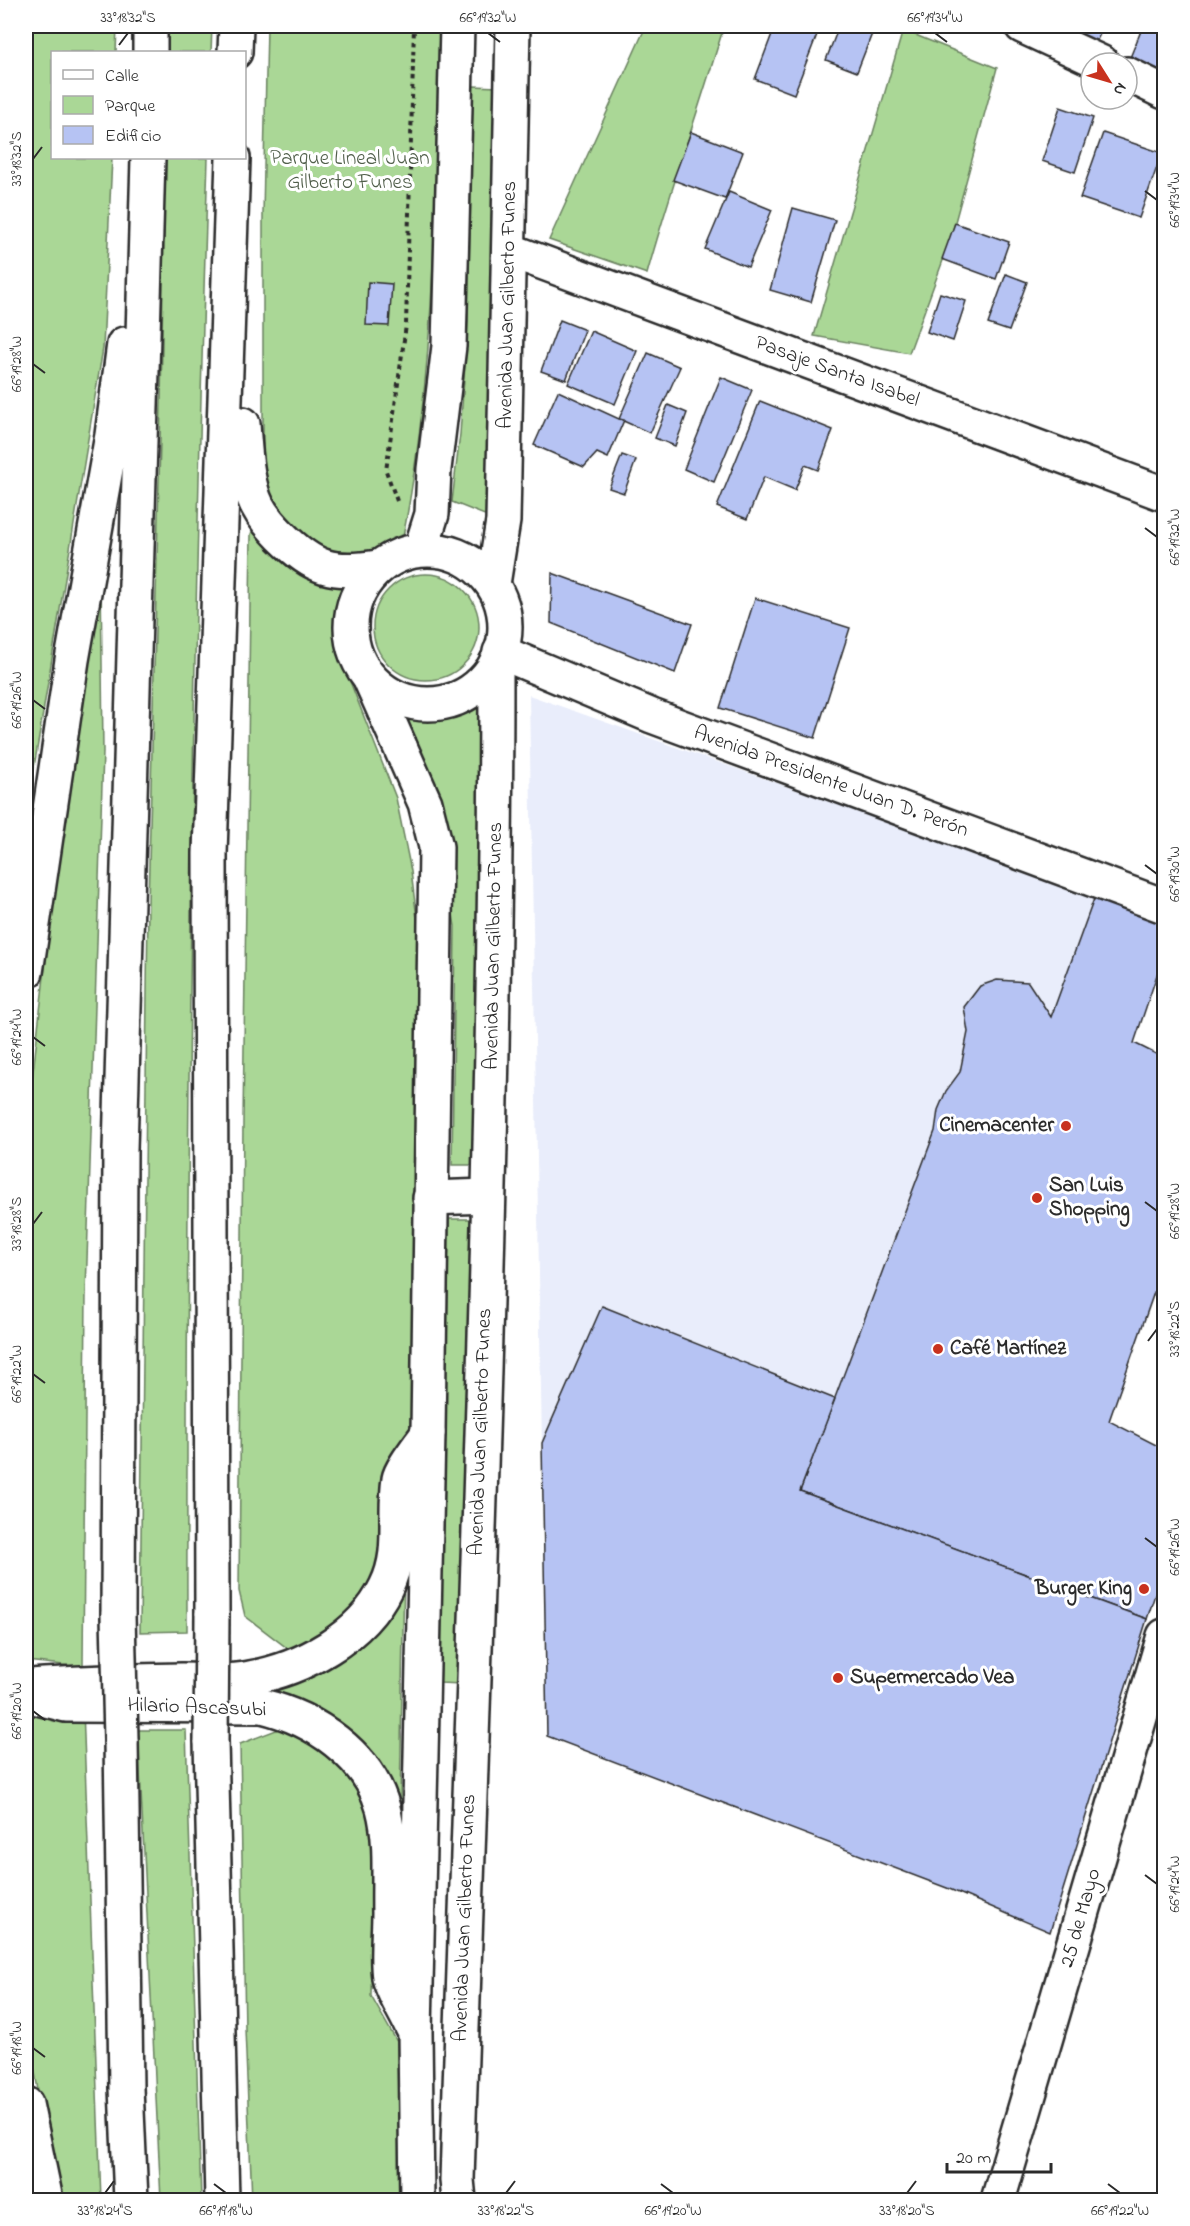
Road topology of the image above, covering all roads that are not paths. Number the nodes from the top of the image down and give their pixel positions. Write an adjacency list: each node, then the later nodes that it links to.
1 (150, 26): 6 (main road)
2 (236, 26): 7 (main road)
3 (457, 26): 17 (main road)
4 (513, 26): 15 (main road, Avenida Juan Gilberto Funes)
5 (1022, 26): 8 (main road)
6 (150, 51)
7 (235, 51)
8 (1079, 52)
9 (1139, 81): 10 (main road)
10 (1164, 92)
11 (147, 159): 23 (main road)
12 (147, 159): 33 (main road, bridge)
13 (233, 159): 14 (main road)
14 (232, 219): 18 (main road); 34 (main road, bridge)
15 (509, 250): 16 (main road, Pasaje Santa Isabel); 19 (main road, Avenida Juan Gilberto Funes)
16 (1164, 494)
17 (421, 549): 18 (main road); 19 (main road)
18 (378, 567): 21 (main road)
19 (493, 584): 20 (main road)
20 (498, 658): 21 (main road); 22 (main road, Avenida Presidente Juan D. Perón); 24 (main road, Avenida Juan Gilberto Funes)
21 (371, 681): 25 (main road)
22 (1164, 906)
23 (26, 972)
24 (488, 1196): 25 (main road); 36 (main road, Avenida Juan Gilberto Funes)
25 (430, 1198): 26 (main road)
26 (428, 1433): 28 (main road, Hilario Ascasubi); 30 (main road)
27 (1164, 1636): 37 (main road, 25 de Mayo)
28 (26, 1687)
29 (26, 1695): 30 (main road, Hilario Ascasubi)
30 (415, 2032): 35 (main road)
31 (26, 2104): 32 (main road)
32 (46, 2200)
33 (131, 2200)
34 (222, 2200)
35 (417, 2200)
36 (459, 2200)
37 (999, 2200)

